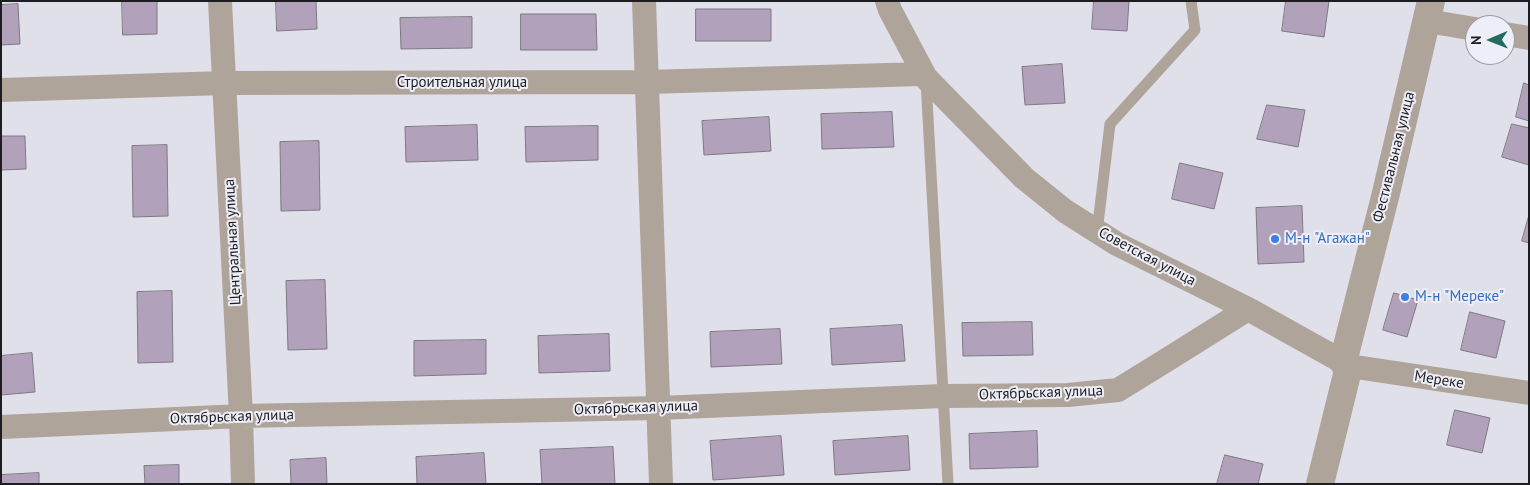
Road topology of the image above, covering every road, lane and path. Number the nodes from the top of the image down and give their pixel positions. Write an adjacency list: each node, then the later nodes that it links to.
1 (220, 1): 11 (street, Центральная улица)
2 (644, 1): 10 (street)
3 (887, 1): 9 (street, Советская улица)
4 (1190, 1): 13 (lane)
5 (1429, 11): 6 (street); 15 (street, Фестивальная улица)
6 (1465, 25)
7 (1515, 36): 8 (street)
8 (1529, 38)
9 (924, 76): 10 (street, Строительная улица); 13 (street, Советская улица); 17 (lane)
10 (647, 82): 11 (street, Строительная улица); 18 (street)
11 (225, 83): 12 (street, Строительная улица); 19 (street, Центральная улица)
12 (1, 90)
13 (1097, 232): 14 (street, Советская улица)
14 (1248, 309): 15 (street, Советская улица); 17 (street, Октябрьская улица)
15 (1346, 364): 16 (street, Мереке); 24 (street, Фестивальная улица)
16 (1529, 393)
17 (943, 396): 18 (street, Октябрьская улица); 23 (lane)
18 (658, 408): 19 (street, Октябрьская улица); 22 (street)
19 (241, 416): 20 (street, Октябрьская улица); 21 (street, Центральная улица)
20 (1, 427)
21 (243, 484)
22 (661, 484)
23 (948, 484)
24 (1320, 484)

